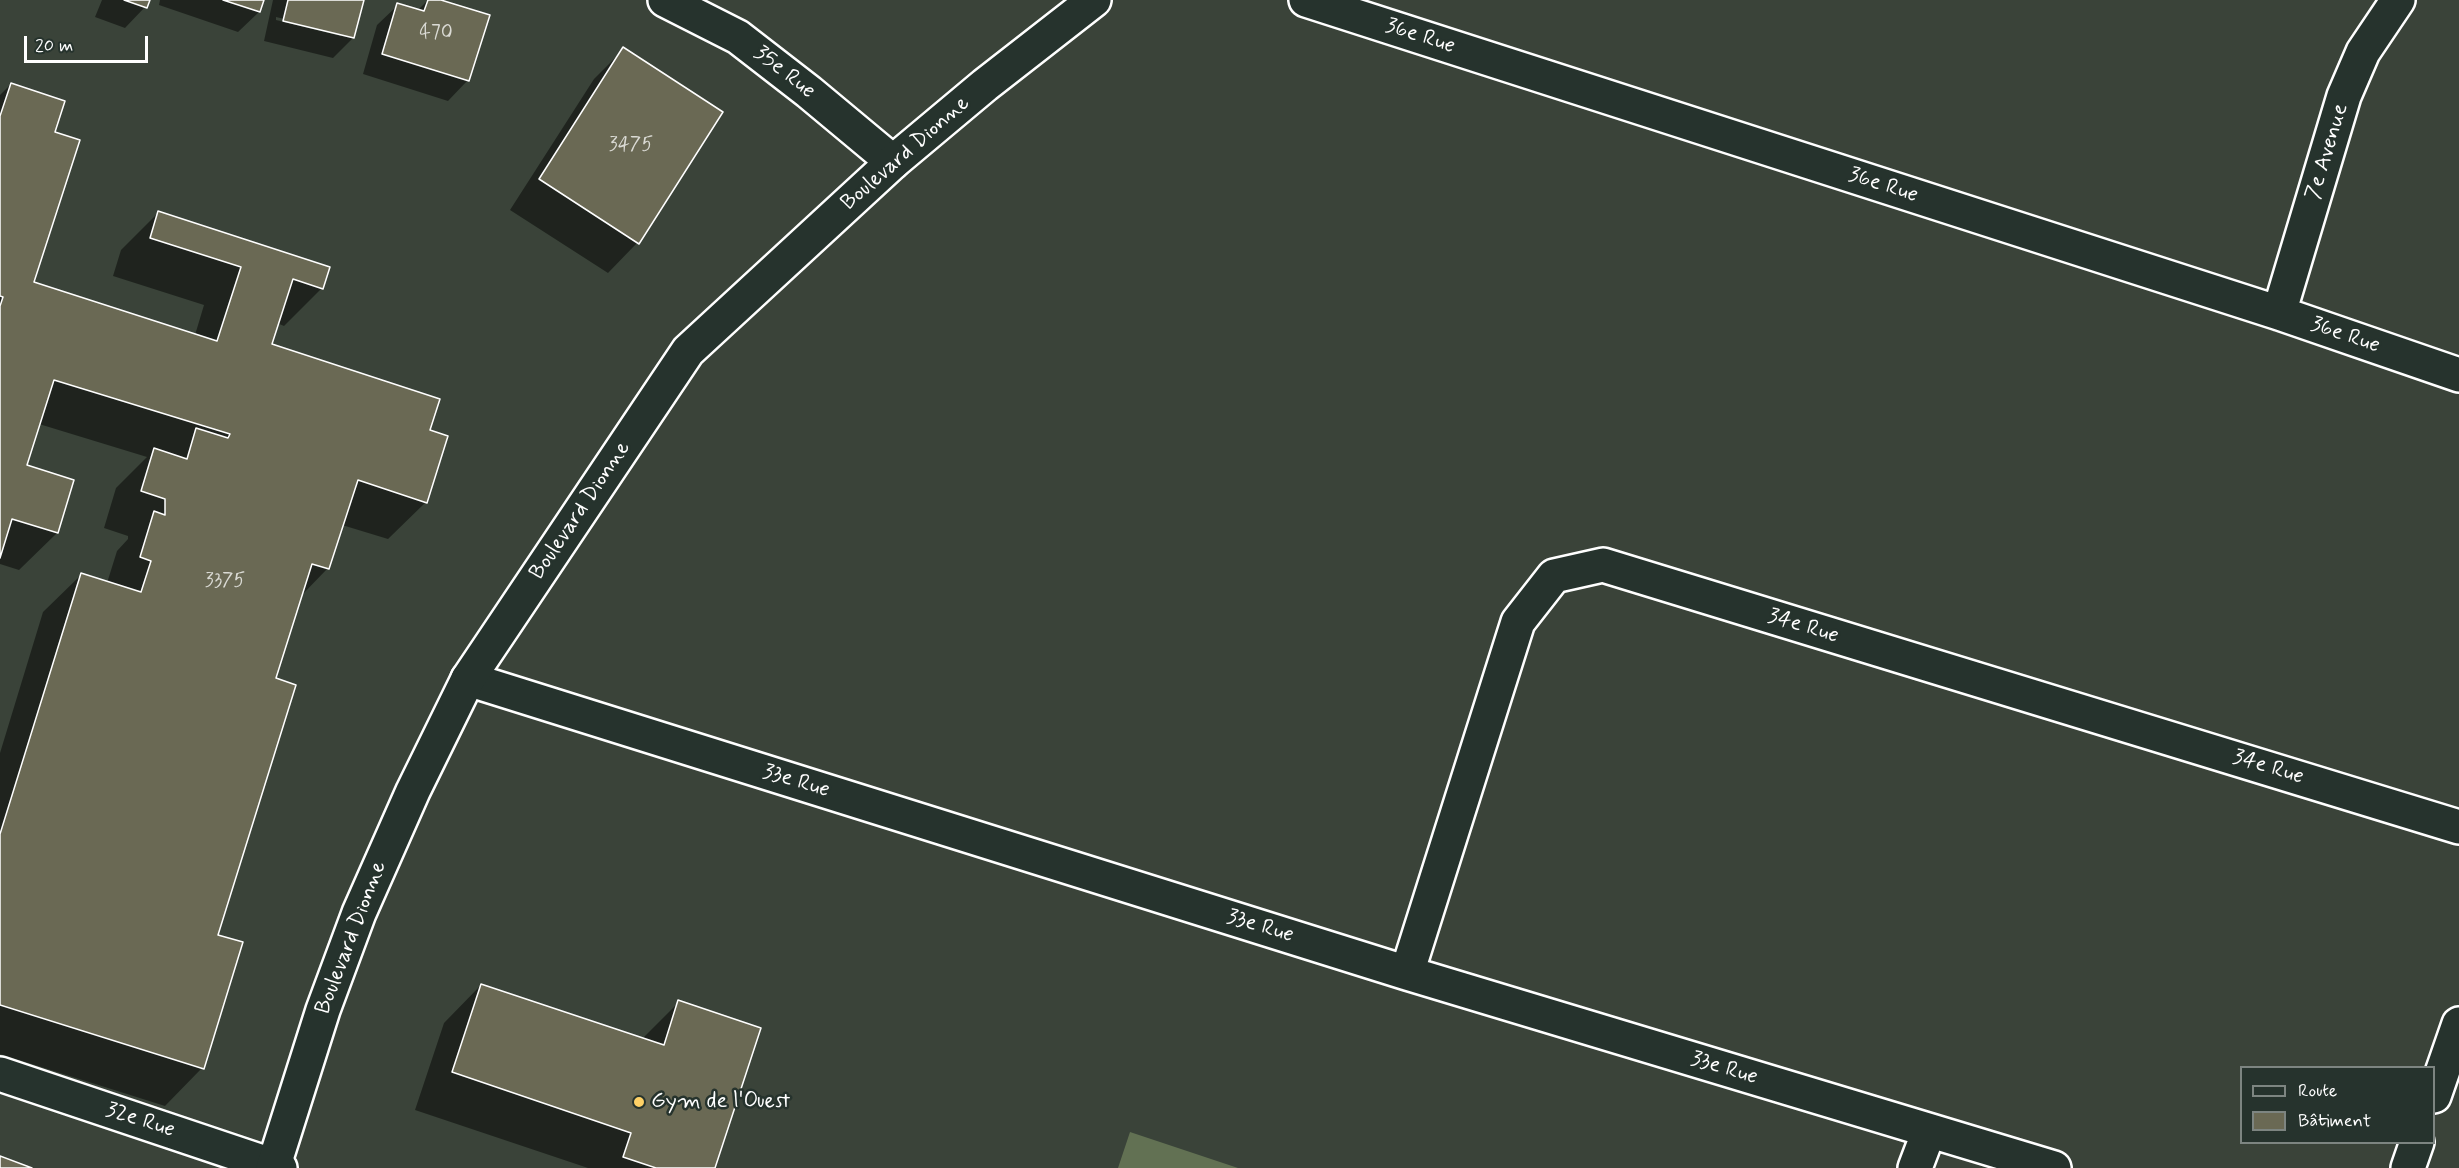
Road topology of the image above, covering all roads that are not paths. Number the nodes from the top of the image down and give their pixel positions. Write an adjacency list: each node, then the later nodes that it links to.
1 (665, 0): 5 (street, 35e Rue)
2 (1094, 0): 5 (street, Boulevard Dionne)
3 (1306, 0): 6 (street, 36e Rue)
4 (2398, 0): 6 (street, 7e Avenue)
5 (893, 162): 8 (street, Boulevard Dionne)
6 (2279, 313): 7 (street, 36e Rue)
7 (2459, 375)
8 (468, 679): 10 (street, 33e Rue); 16 (street, Boulevard Dionne)
9 (2459, 827): 10 (street, 34e Rue)
10 (1407, 973): 14 (street, 33e Rue)
11 (2459, 1024): 13 (street)
12 (0, 1074): 16 (street, 32e Rue)
13 (2435, 1090)
14 (1929, 1131): 17 (street); 18 (street, 33e Rue)
15 (2417, 1144): 19 (street)
16 (276, 1167)
17 (1915, 1168)
18 (2054, 1168)
19 (2408, 1168)

